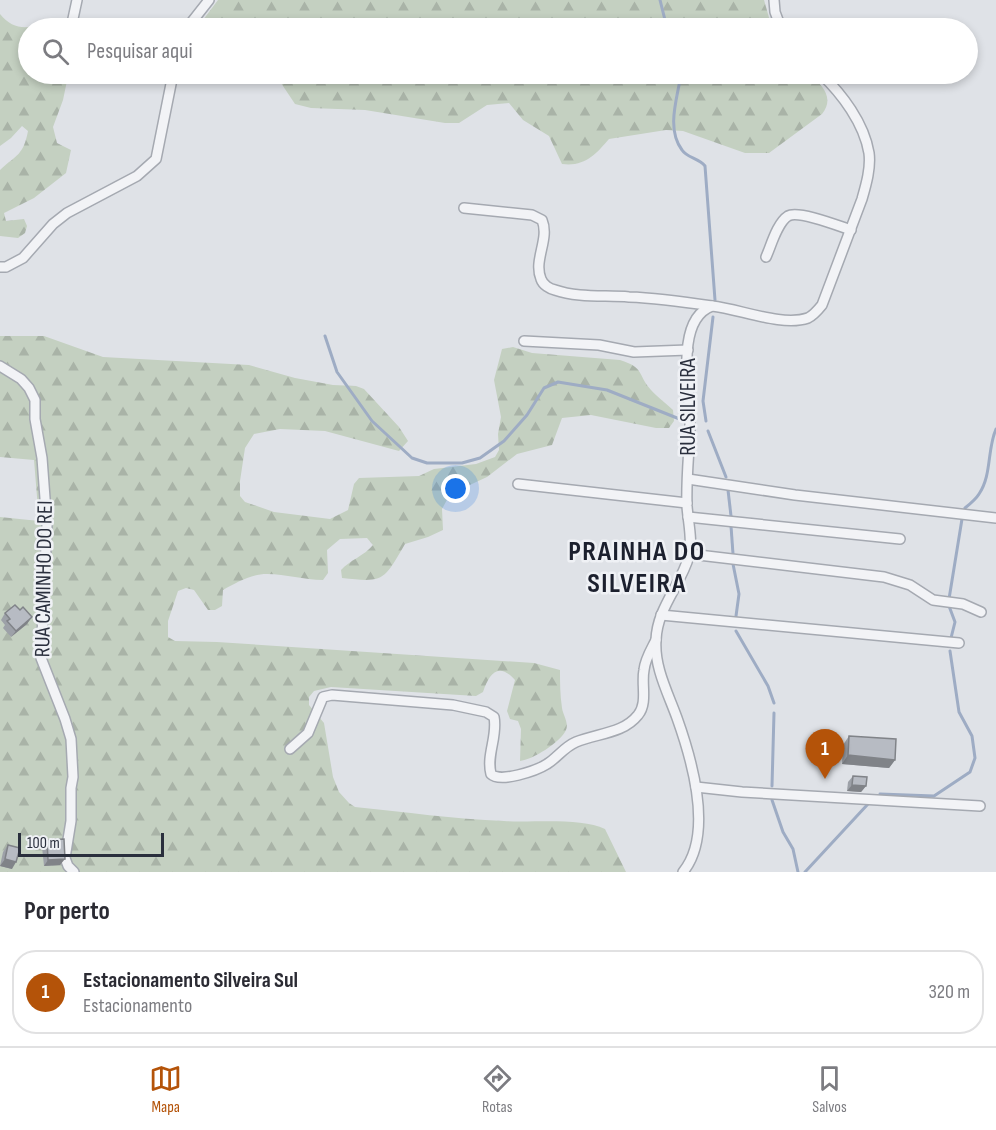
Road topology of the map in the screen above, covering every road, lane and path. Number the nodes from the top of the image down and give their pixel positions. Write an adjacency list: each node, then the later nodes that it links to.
1 (77, 0): 4 (street)
2 (209, 0): 5 (street)
3 (774, 0): 6 (street)
4 (73, 18)
5 (195, 18)
6 (777, 18)
7 (171, 84): 12 (street)
8 (829, 84): 10 (street)
9 (464, 208): 13 (street)
10 (851, 230): 11 (street); 13 (street)
11 (766, 257)
12 (0, 267)
13 (712, 306): 15 (street, RUA SILVEIRA)
14 (525, 341): 15 (street)
15 (688, 350): 17 (street, RUA SILVEIRA)
16 (0, 366): 31 (street, RUA CAMINHO DO REI)
17 (688, 479): 19 (street, RUA SILVEIRA); 21 (street)
18 (518, 484): 19 (street)
19 (687, 503): 20 (street, RUA SILVEIRA)
20 (688, 517): 22 (street); 23 (street, RUA SILVEIRA)
21 (996, 518)
22 (900, 539)
23 (690, 555): 24 (street); 25 (street, RUA SILVEIRA)
24 (981, 612)
25 (661, 615): 26 (street, RUA SILVEIRA); 27 (street)
26 (656, 640): 28 (street); 29 (street, RUA SILVEIRA)
27 (959, 644)
28 (290, 749)
29 (696, 787): 30 (street); 32 (street, RUA SILVEIRA)
30 (980, 806)
31 (74, 872)
32 (683, 872)

